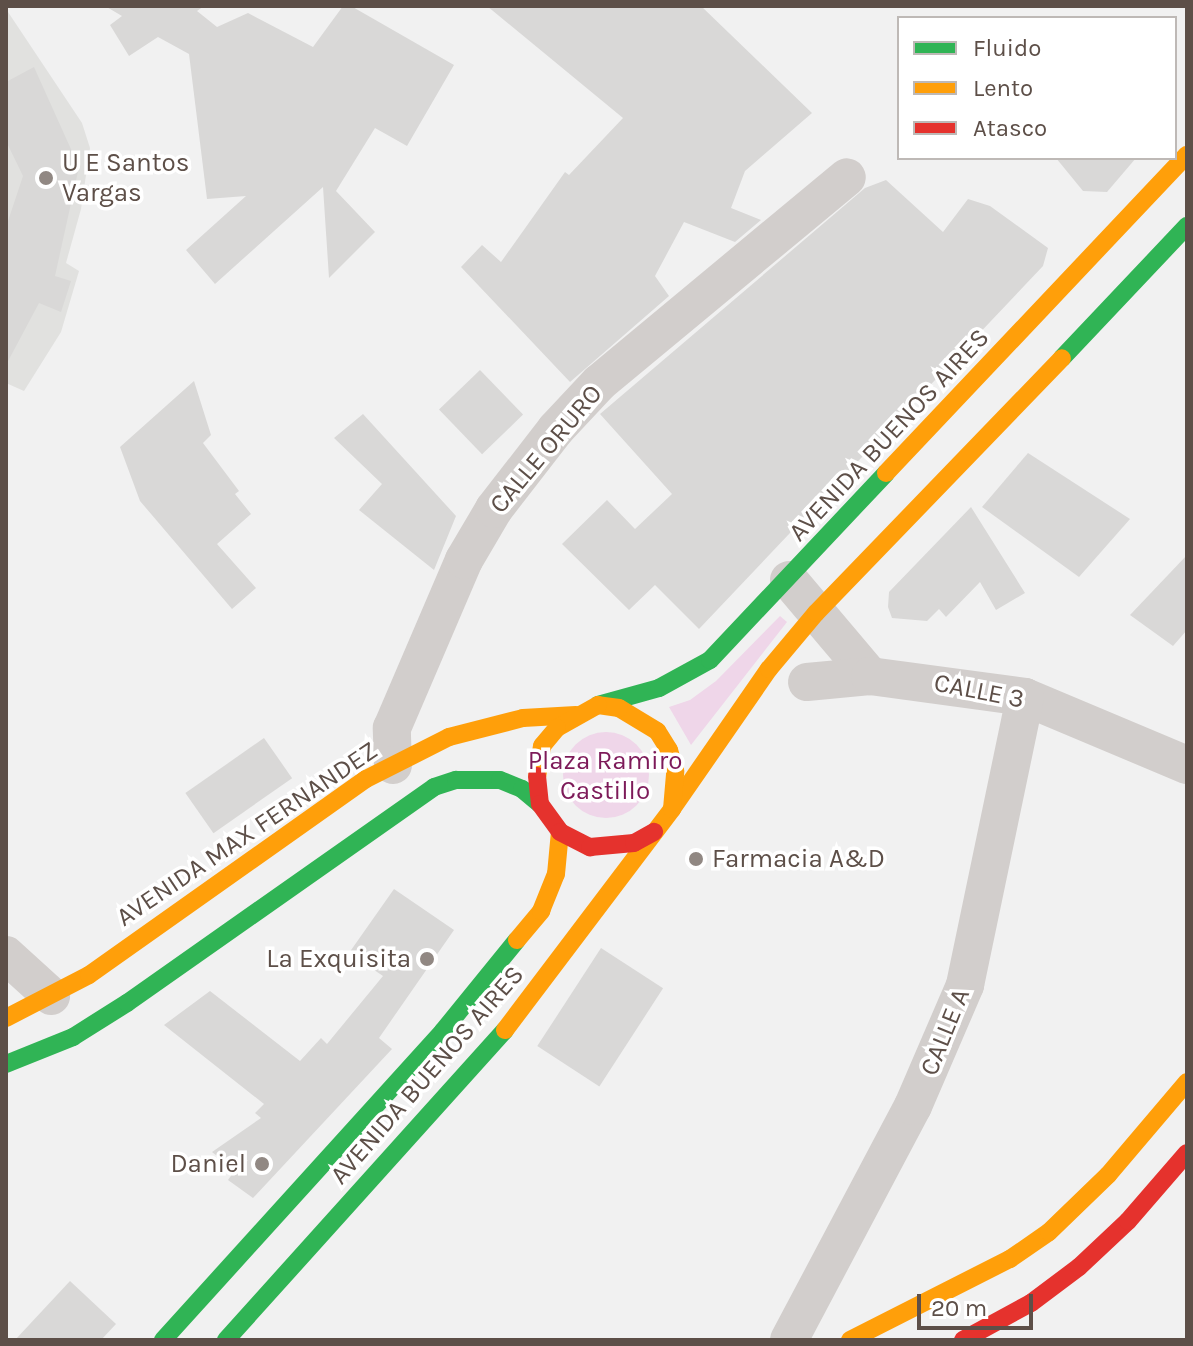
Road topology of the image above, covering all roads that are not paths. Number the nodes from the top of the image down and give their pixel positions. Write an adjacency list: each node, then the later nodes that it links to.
1 (1187, 155): 4 (main road, AVENIDA BUENOS AIRES)
2 (847, 177): 11 (street, CALLE ORURO)
3 (1187, 226): 5 (main road)
4 (789, 580): 5 (street); 9 (main road, AVENIDA BUENOS AIRES)
5 (816, 613): 6 (street); 14 (main road)
6 (870, 676): 7 (street, CALLE 3); 8 (street, CALLE 3)
7 (807, 682)
8 (1025, 697): 12 (street, CALLE 3); 25 (street, CALLE A)
9 (598, 705): 10 (main road); 14 (main road)
10 (576, 715): 11 (main road, AVENIDA MAX FERNANDEZ); 13 (main road)
11 (393, 765): 18 (main road, AVENIDA MAX FERNANDEZ)
12 (1187, 765)
13 (540, 804): 15 (main road); 18 (main road, AVENIDA MAX FERNANDEZ)
14 (672, 809): 16 (main road)
15 (560, 832): 16 (main road); 23 (main road, AVENIDA BUENOS AIRES)
16 (654, 832): 24 (main road, AVENIDA BUENOS AIRES)
17 (6, 955): 18 (street)
18 (62, 1017): 19 (main road, AVENIDA MAX FERNANDEZ); 20 (main road, AVENIDA MAX FERNANDEZ)
19 (6, 1018)
20 (6, 1064)
21 (1187, 1082): 26 (main road)
22 (1187, 1153): 27 (main road)
23 (163, 1340)
24 (226, 1340)
25 (789, 1340)
26 (850, 1340)
27 (963, 1340)

